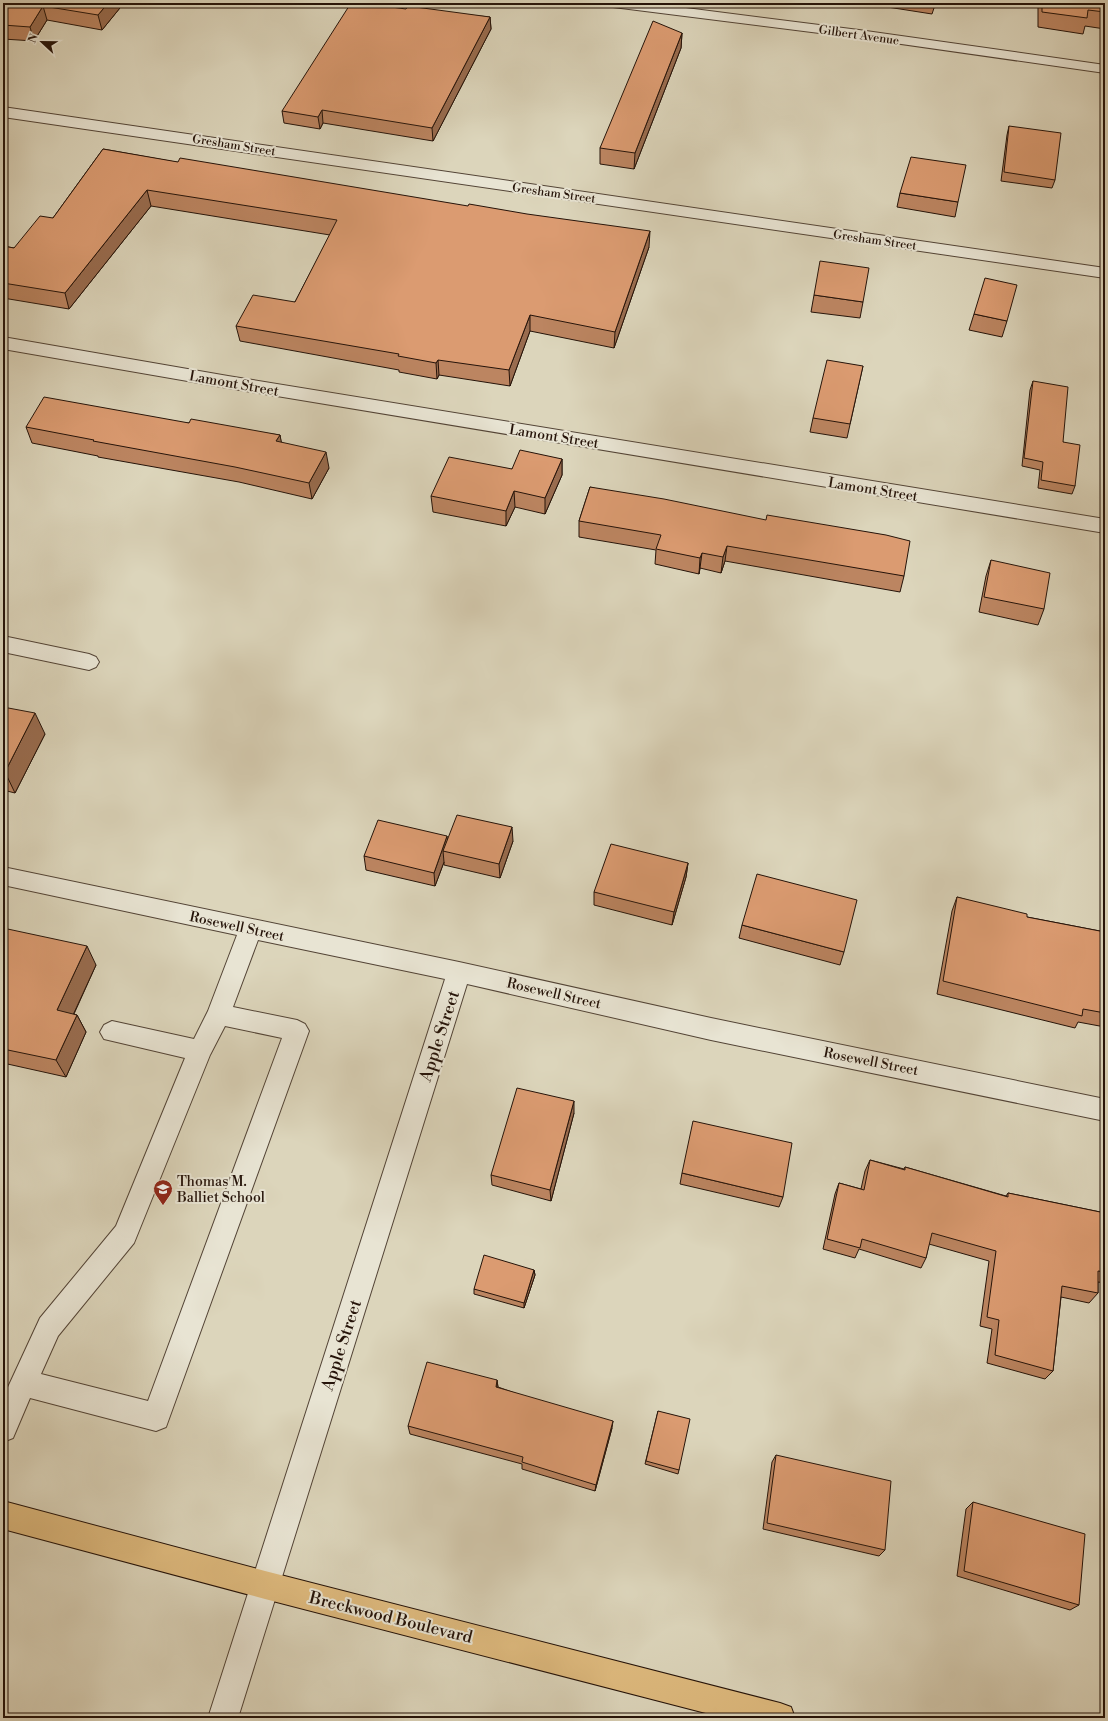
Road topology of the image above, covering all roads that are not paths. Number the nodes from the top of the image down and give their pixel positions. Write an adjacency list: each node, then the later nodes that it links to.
1 (613, 3): 2 (street, Gilbert Avenue)
2 (1105, 69)
3 (3, 112): 4 (street, Gresham Street)
4 (1105, 273)
5 (3, 343): 6 (street, Lamont Street)
6 (1105, 526)
7 (3, 644): 8 (street)
8 (89, 662)
9 (3, 876): 10 (street, Rosewell Street)
10 (252, 929): 11 (street, Rosewell Street); 12 (street)
11 (459, 972): 15 (street, Rosewell Street); 19 (street, Apple Street)
12 (219, 1014): 14 (street); 16 (street)
13 (112, 1032): 14 (street)
14 (200, 1051): 16 (street)
15 (1105, 1110)
16 (24, 1383): 17 (street)
17 (3, 1428)
18 (3, 1515): 19 (main road, Breckwood Boulevard)
19 (265, 1585): 20 (street, Apple Street); 21 (main road, Breckwood Boulevard)
20 (223, 1718)
21 (780, 1718)

